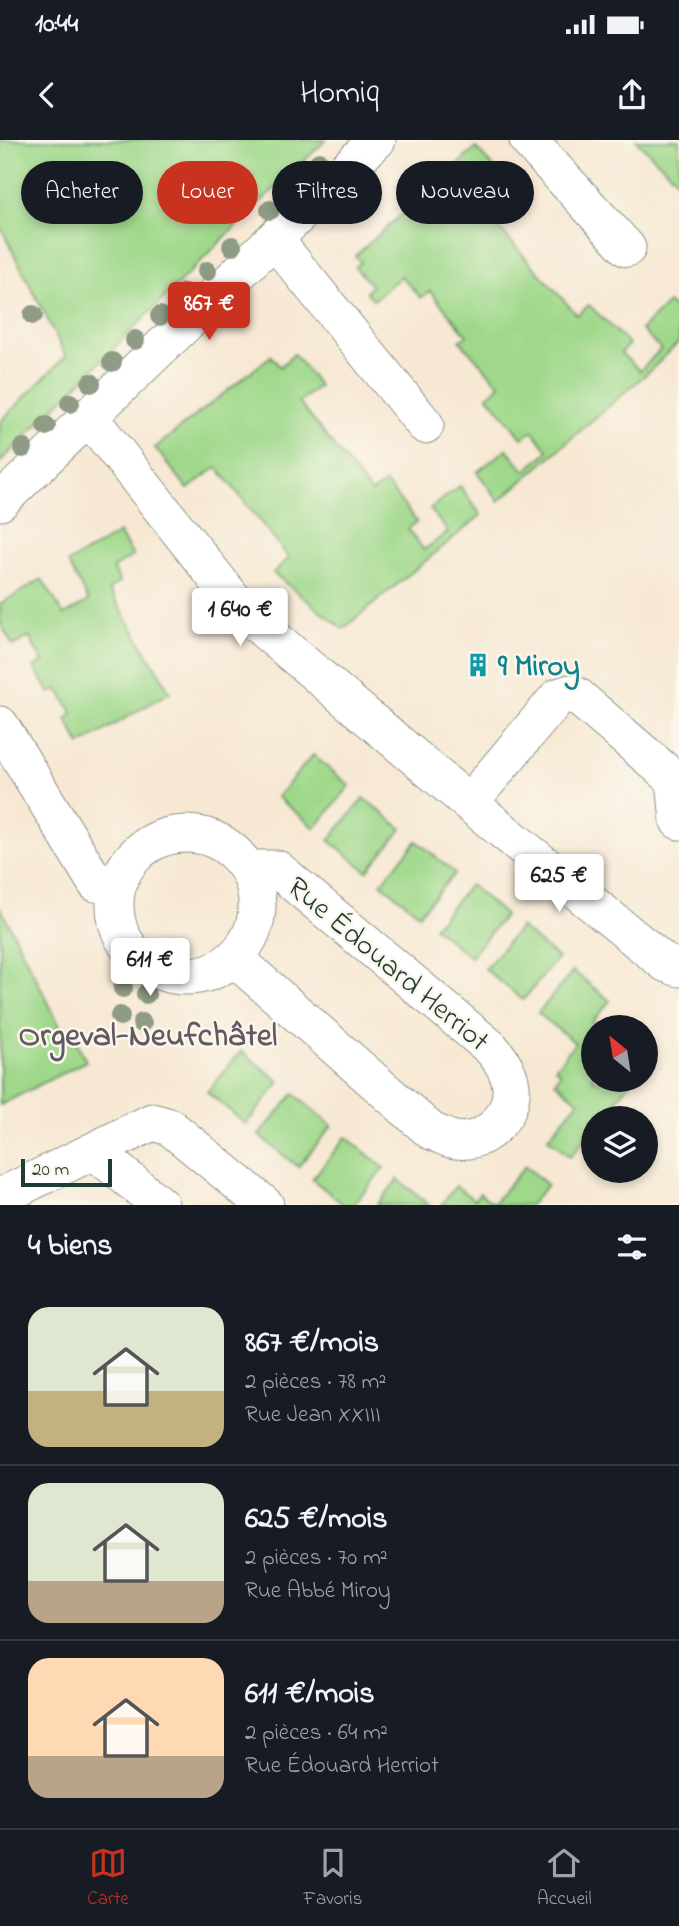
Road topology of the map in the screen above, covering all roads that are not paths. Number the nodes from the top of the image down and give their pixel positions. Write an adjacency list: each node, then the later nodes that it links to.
1 (377, 140): 3 (street)
2 (528, 140): 4 (street)
3 (274, 239): 5 (street); 6 (street)
4 (627, 248)
5 (89, 417): 7 (street); 9 (street)
6 (425, 425)
7 (0, 502)
8 (0, 726): 12 (street)
9 (469, 803): 10 (street); 14 (street)
10 (679, 821)
11 (248, 869): 12 (street, Rue Édouard Herriot); 13 (street, Rue Édouard Herriot); 13 (street, Rue Édouard Herriot)
12 (116, 887): 13 (street)
13 (234, 958)
14 (679, 968)
15 (94, 1151): 16 (street); 17 (street); 18 (street)
16 (0, 1197)
17 (160, 1205)
18 (265, 1205)

